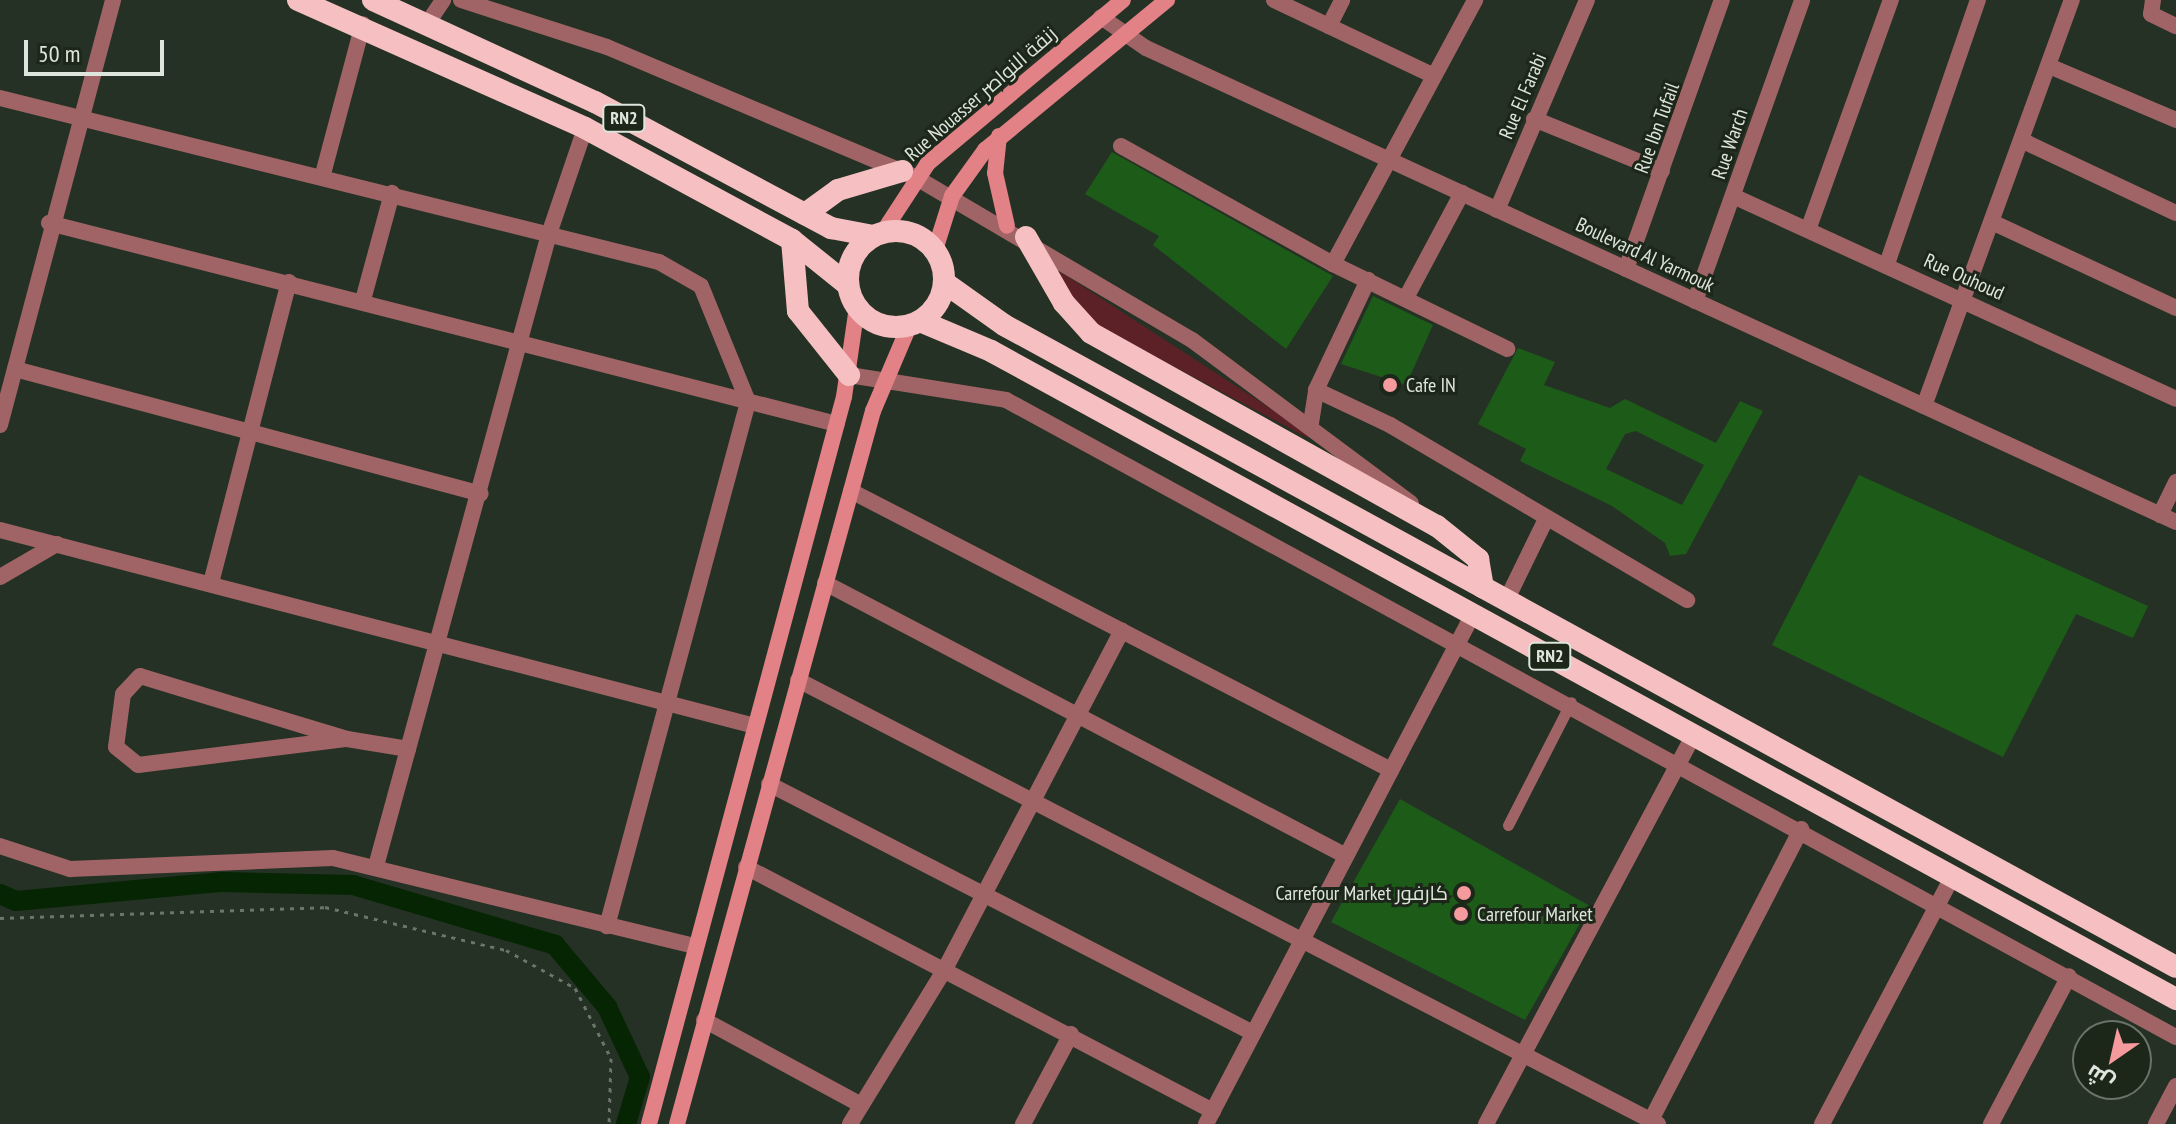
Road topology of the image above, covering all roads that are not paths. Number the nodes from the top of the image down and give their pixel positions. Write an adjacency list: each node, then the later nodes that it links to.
1 (113, 0): 27 (street)
2 (298, 0): 19 (highway, RN2)
3 (373, 0): 20 (highway, RN2)
4 (443, 0): 20 (street)
5 (461, 0): 37 (street)
6 (1123, 0): 18 (main road, Rue Nouasser زنقة النواصر)
7 (1167, 0): 23 (main road)
8 (1274, 0): 21 (street)
9 (1342, 0): 21 (street)
10 (1475, 0): 25 (street)
11 (1587, 0): 28 (street, Rue El Farabi)
12 (1722, 0): 35 (street, Rue Ibn Tufail)
13 (1802, 0): 41 (street, Rue Warch)
14 (1891, 0): 47 (street)
15 (1978, 0): 54 (street)
16 (2072, 0): 24 (street)
17 (2153, 0): 22 (street)
18 (1101, 17): 23 (street, Boulevard Al Yarmouk); 37 (main road, Rue Nouasser زنقة النواصر)
19 (363, 24): 30 (highway, RN2); 36 (street)
20 (427, 24): 44 (highway, RN2)
21 (1329, 26): 25 (street)
22 (2176, 26)
23 (1124, 35): 31 (main road); 34 (street, Boulevard Al Yarmouk)
24 (2049, 66): 29 (street); 32 (street)
25 (1432, 75): 34 (street)
26 (0, 98): 27 (street)
27 (76, 117): 36 (street); 45 (street)
28 (1534, 119): 35 (street); 42 (street, Rue El Farabi)
29 (2176, 120)
30 (585, 128): 49 (street); 51 (highway, RN2)
31 (999, 136): 40 (main road); 48 (main road)
32 (2023, 141): 43 (street); 46 (street)
33 (1121, 146): 53 (street)
34 (1384, 158): 39 (street, Boulevard Al Yarmouk); 53 (street)
35 (1662, 171): 55 (street, Rue Ibn Tufail)
36 (323, 174): 38 (street)
37 (909, 174): 40 (street); 44 (highway); 50 (main road, Rue Nouasser زنقة النواصر)
38 (392, 193): 49 (street); 62 (street)
39 (1462, 193): 42 (street, Boulevard Al Yarmouk); 60 (street)
40 (952, 196): 48 (street); 52 (main road)
41 (1733, 196): 47 (street, Rue Ouhoud); 63 (street, Rue Warch)
42 (1497, 210): 55 (street, Boulevard Al Yarmouk)
43 (2176, 213)
44 (805, 214): 50 (highway, RN2)
45 (49, 223): 57 (street); 69 (street)
46 (1994, 223): 61 (street); 65 (street)
47 (1808, 230): 54 (street, Rue Ouhoud)
48 (1017, 232): 76 (street); 86 (highway)
49 (549, 234): 67 (street); 74 (street)
50 (878, 234): 52 (highway, RN2); 59 (highway)
51 (792, 240): 59 (highway, RN2); 70 (highway)
52 (935, 250): 58 (highway)
53 (1333, 264): 56 (street)
54 (1887, 264): 61 (street, Rue Ouhoud)
55 (1626, 269): 63 (street, Boulevard Al Yarmouk)
56 (1368, 280): 60 (street); 72 (street)
57 (289, 282): 62 (street); 79 (street)
58 (945, 283): 66 (highway); 92 (highway, RN2)
59 (848, 285): 64 (highway, RN2)
60 (1407, 296): 68 (street)
61 (1966, 299): 73 (street, Rue Ouhoud); 75 (street)
62 (363, 300): 67 (street)
63 (1695, 301): 75 (street, Boulevard Al Yarmouk)
64 (857, 307): 66 (highway, RN2); 70 (main road)
65 (2176, 308)
66 (914, 323): 71 (main road); 95 (highway, RN2)
67 (522, 342): 74 (street); 82 (street)
68 (1507, 349)
69 (15, 369): 78 (street); 79 (street)
70 (849, 375): 71 (street); 77 (main road)
71 (882, 379): 81 (main road); 97 (street)
72 (1316, 390): 76 (street); 84 (street)
73 (2176, 399)
74 (748, 402): 77 (street); 101 (street)
75 (1924, 406): 83 (street, Boulevard Al Yarmouk)
76 (1311, 423): 86 (street)
77 (837, 424): 103 (main road)
78 (0, 425)
79 (252, 430): 82 (street); 90 (street)
80 (2176, 482): 83 (street)
81 (851, 491): 91 (main road); 96 (street)
82 (481, 494): 98 (street)
83 (2160, 515): 85 (street, Boulevard Al Yarmouk)
84 (1546, 519): 93 (street); 94 (street)
85 (2176, 522)
86 (1437, 526): 92 (highway)
87 (0, 530): 88 (street)
88 (57, 544): 89 (street); 90 (street)
89 (0, 577)
90 (211, 583): 98 (street)
91 (825, 583): 99 (main road); 102 (street)
92 (1483, 588): 94 (highway, RN2)
93 (1687, 600)
94 (1506, 601): 123 (highway, RN2)
95 (1473, 614): 97 (street); 104 (highway, RN2)
96 (1122, 631): 102 (street); 108 (street)
97 (1458, 641): 100 (street); 108 (street)
98 (437, 647): 101 (street); 106 (street)
99 (798, 680): 109 (main road); 110 (street)
100 (1571, 702): 107 (street); 111 (lane)
101 (667, 705): 103 (street); 120 (street)
102 (1077, 715): 110 (street); 114 (street)
103 (755, 726): 122 (main road)
104 (1694, 734): 107 (street); 117 (highway, RN2)
105 (347, 739): 105 (street); 106 (street)
106 (408, 749): 115 (street)
107 (1681, 761): 112 (street); 131 (street)
108 (1391, 770): 114 (street)
109 (769, 784): 116 (main road); 118 (street)
110 (1032, 802): 118 (street); 121 (street)
111 (1508, 825)
112 (1801, 829): 119 (street); 135 (street)
113 (0, 846): 115 (street)
114 (1346, 856): 121 (street)
115 (376, 866): 120 (street)
116 (746, 867): 124 (street); 127 (main road)
117 (1953, 876): 119 (street); 126 (highway, RN2)
118 (984, 894): 124 (street); 128 (street)
119 (1938, 904): 125 (street); 141 (street)
120 (607, 926): 122 (street)
121 (1300, 943): 128 (street); 131 (street)
122 (695, 946): 136 (main road)
123 (2176, 967)
124 (945, 969): 129 (street); 133 (street)
125 (2069, 976): 130 (street); 142 (street)
126 (2176, 999)
127 (704, 1020): 133 (street); 137 (main road)
128 (1253, 1033): 134 (street)
129 (1071, 1034): 134 (street); 139 (street)
130 (2176, 1037)
131 (1523, 1052): 135 (street); 140 (street)
132 (2176, 1086): 143 (street)
133 (861, 1105): 138 (street)
134 (1209, 1117)
135 (1652, 1123)
136 (649, 1124)
137 (677, 1124)
138 (850, 1124)
139 (1023, 1124)
140 (1486, 1124)
141 (1822, 1124)
142 (1991, 1124)
143 (2156, 1124)

